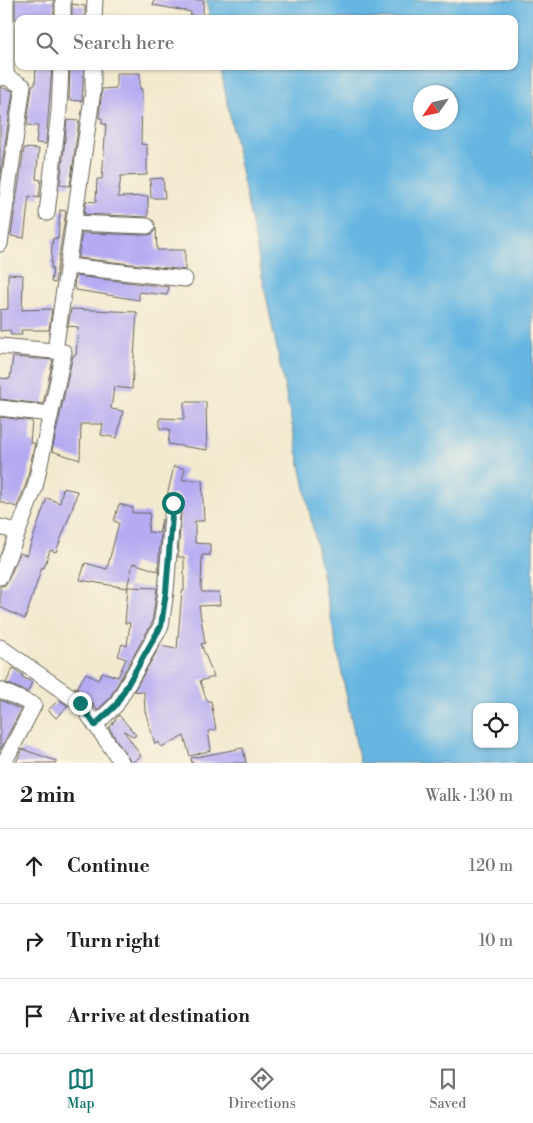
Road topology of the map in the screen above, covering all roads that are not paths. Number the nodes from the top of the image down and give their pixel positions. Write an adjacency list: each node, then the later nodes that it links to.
1 (6, 0): 8 (street)
2 (64, 0): 4 (street)
3 (95, 0): 5 (street)
4 (63, 15)
5 (94, 15)
6 (61, 70): 9 (street)
7 (93, 70): 10 (street)
8 (3, 78): 12 (street)
9 (47, 213)
10 (75, 223): 11 (street); 13 (street)
11 (147, 226)
12 (0, 244)
13 (68, 266): 14 (street); 16 (street)
14 (185, 279)
15 (0, 346): 16 (street)
16 (55, 351): 18 (street)
17 (0, 408): 18 (street)
18 (50, 414): 21 (street)
19 (173, 503): 25 (street)
20 (0, 527): 21 (street)
21 (18, 532): 22 (street)
22 (0, 577)
23 (0, 647): 25 (street)
24 (0, 690): 26 (street)
25 (95, 725): 27 (street)
26 (4, 763)
27 (122, 763)

